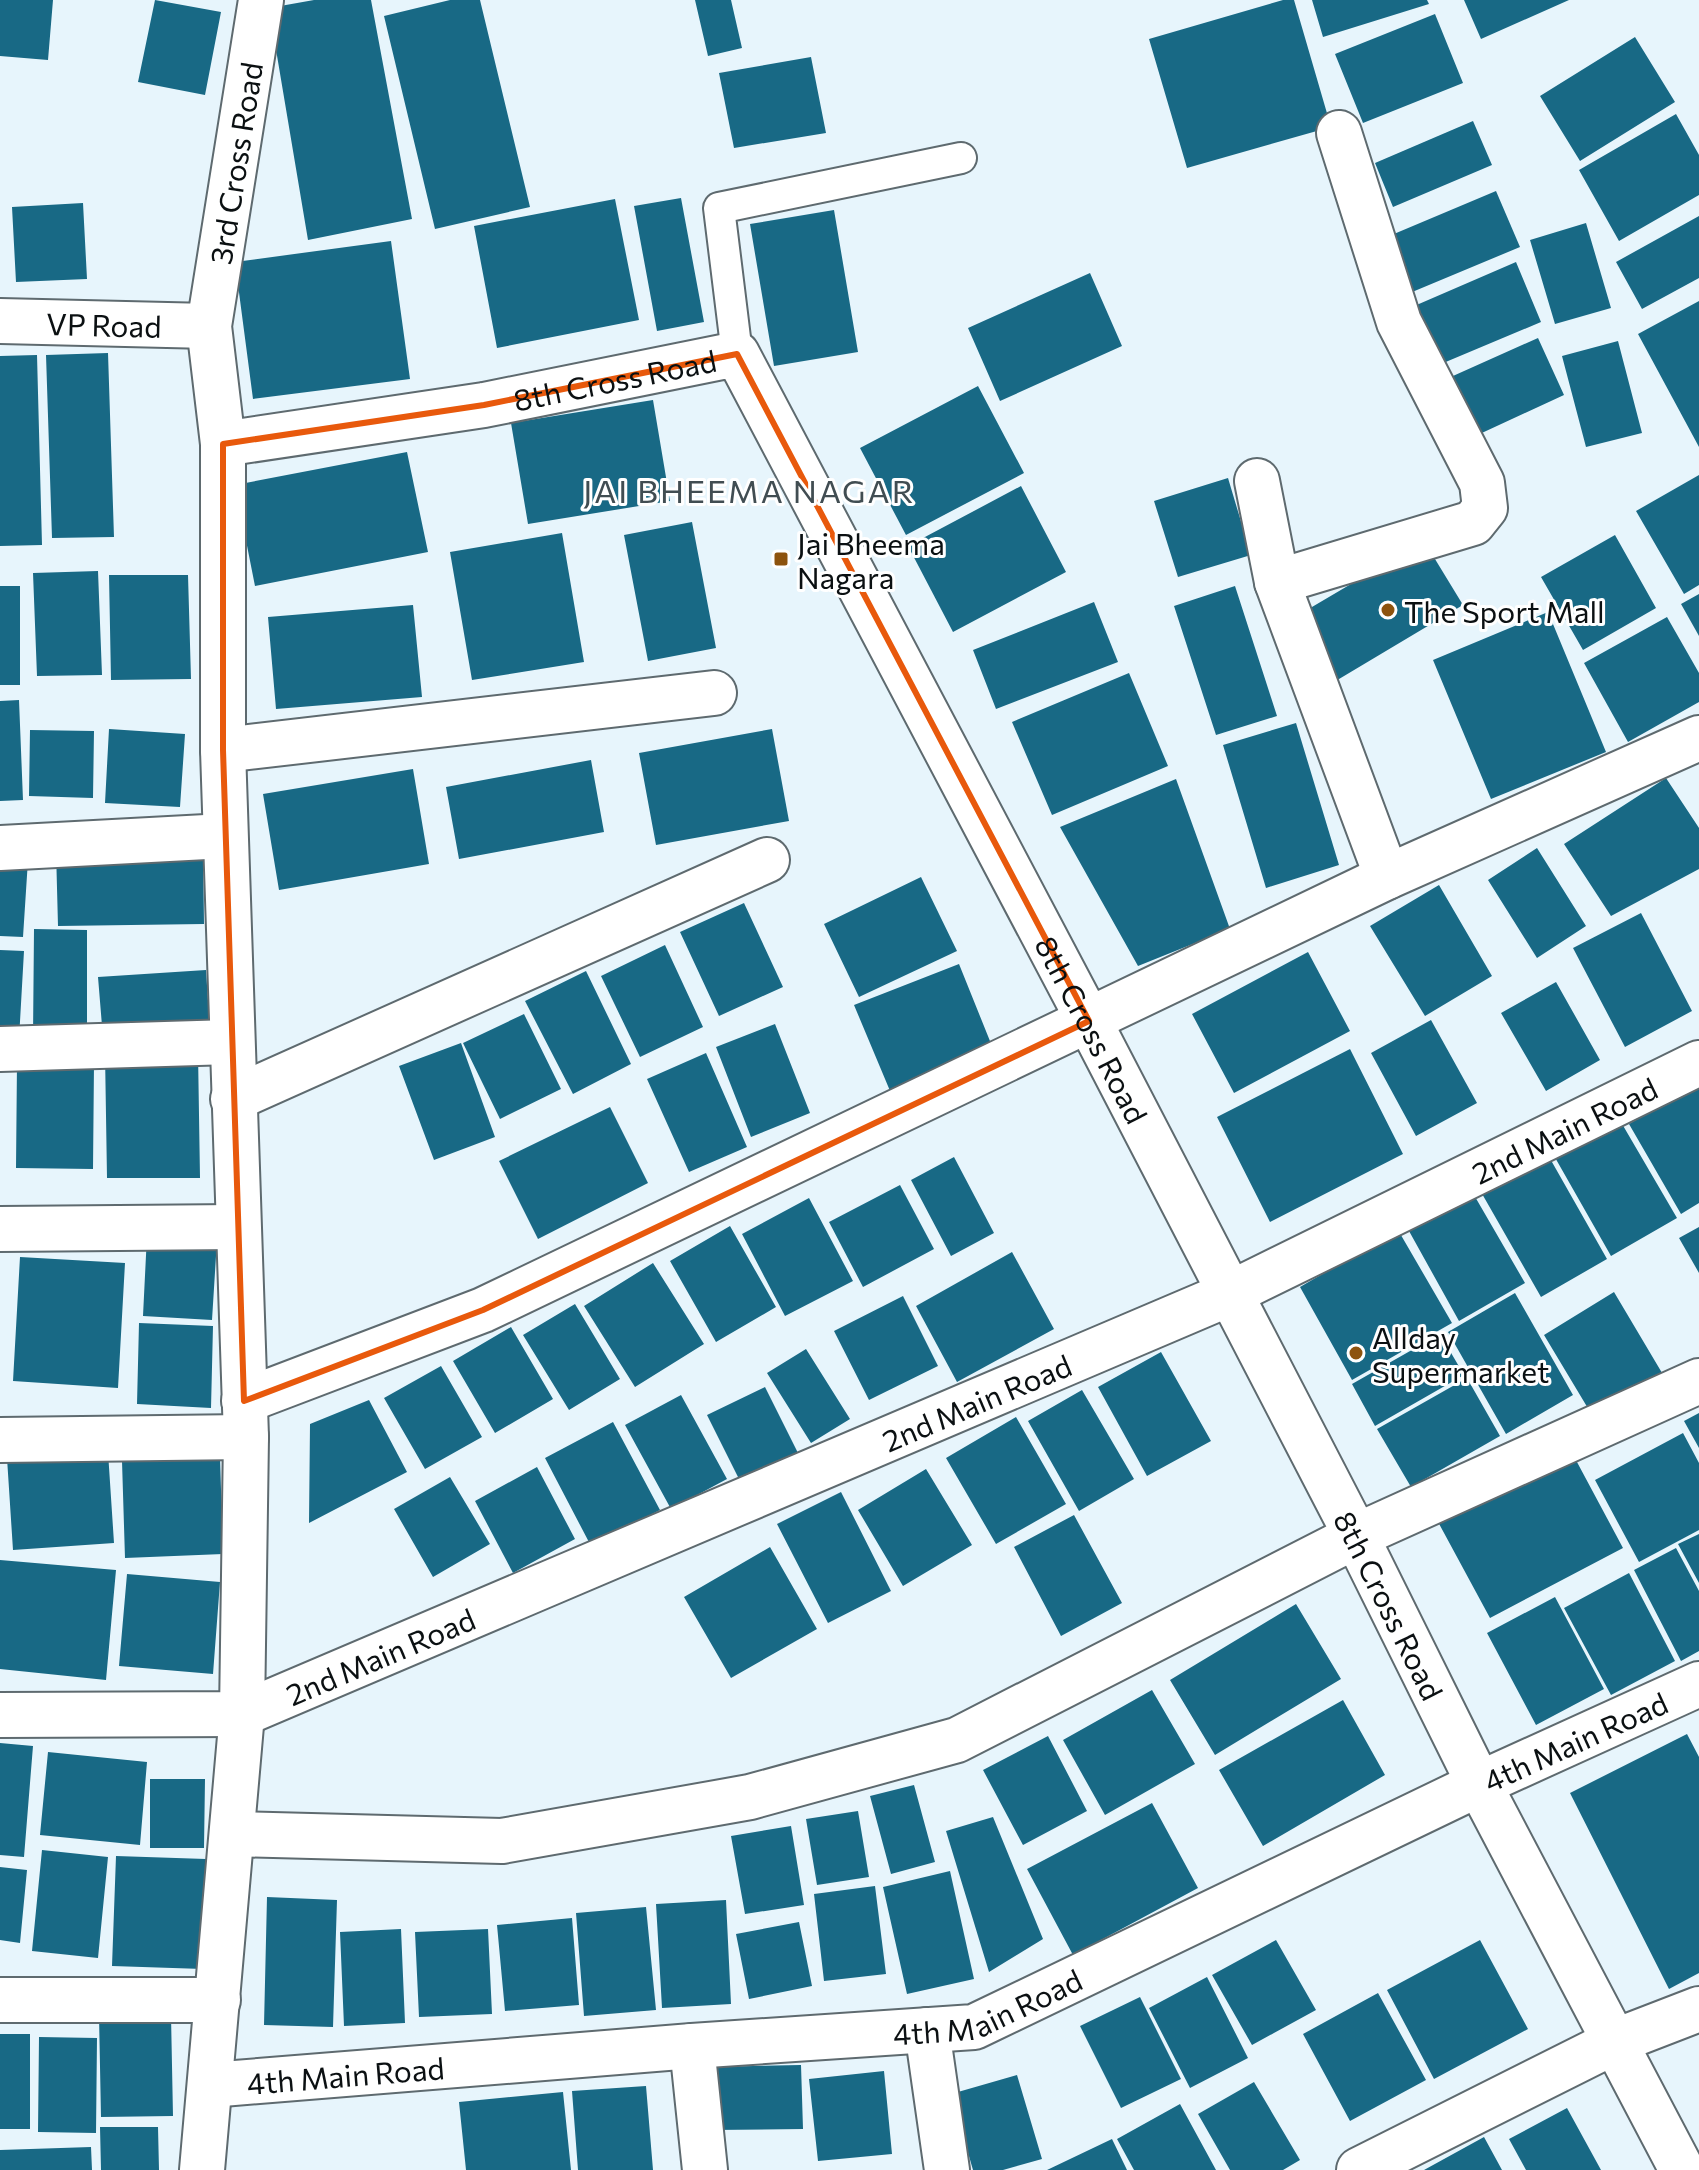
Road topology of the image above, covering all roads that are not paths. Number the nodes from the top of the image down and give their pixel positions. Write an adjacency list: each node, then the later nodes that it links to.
1 (261, 0): 5 (street, 3rd Cross Road)
2 (1339, 133): 9 (street)
3 (961, 158): 6 (lane)
4 (0, 321): 5 (street, VP Road)
5 (209, 326): 7 (street, 3rd Cross Road)
6 (737, 354): 7 (street, 8th Cross Road); 17 (street, 8th Cross Road)
7 (223, 444): 12 (street, 3rd Cross Road)
8 (1257, 481): 9 (street)
9 (1277, 582): 16 (street)
10 (714, 693): 12 (street)
11 (1699, 738): 16 (street)
12 (223, 750): 13 (street, 3rd Cross Road)
13 (225, 836): 14 (street); 18 (street, 3rd Cross Road)
14 (0, 848)
15 (767, 860): 21 (street)
16 (1387, 877): 17 (street)
17 (1089, 1021): 24 (street, 8th Cross Road); 26 (street)
18 (231, 1042): 19 (street); 21 (street, 3rd Cross Road)
19 (0, 1049)
20 (1699, 1063): 24 (street, 2nd Main Road)
21 (233, 1099): 22 (street, 3rd Cross Road)
22 (237, 1227): 23 (street); 26 (street, 3rd Cross Road)
23 (0, 1229)
24 (1231, 1293): 28 (street, 8th Cross Road); 30 (street, 2nd Main Road)
25 (1699, 1381): 28 (street)
26 (245, 1419): 27 (street); 30 (street, 3rd Cross Road)
27 (0, 1440)
28 (1356, 1536): 32 (street, 8th Cross Road); 33 (street)
29 (1699, 1684): 32 (street, 4th Main Road)
30 (242, 1714): 31 (street); 33 (street, 3rd Cross Road)
31 (0, 1715)
32 (1479, 1784): 37 (street, 4th Main Road); 38 (street, 8th Cross Road)
33 (232, 1834): 35 (street, 3rd Cross Road)
34 (0, 2000): 35 (street)
35 (218, 2000): 40 (street, 3rd Cross Road)
36 (1699, 2009): 38 (street)
37 (927, 2030): 39 (street, 4th Main Road); 43 (street)
38 (1616, 2041): 44 (street); 45 (street, 8th Cross Road)
39 (692, 2046): 40 (street, 4th Main Road); 42 (street)
40 (210, 2085): 41 (street, 3rd Cross Road)
41 (202, 2170)
42 (705, 2170)
43 (947, 2170)
44 (1359, 2170)
45 (1682, 2170)

